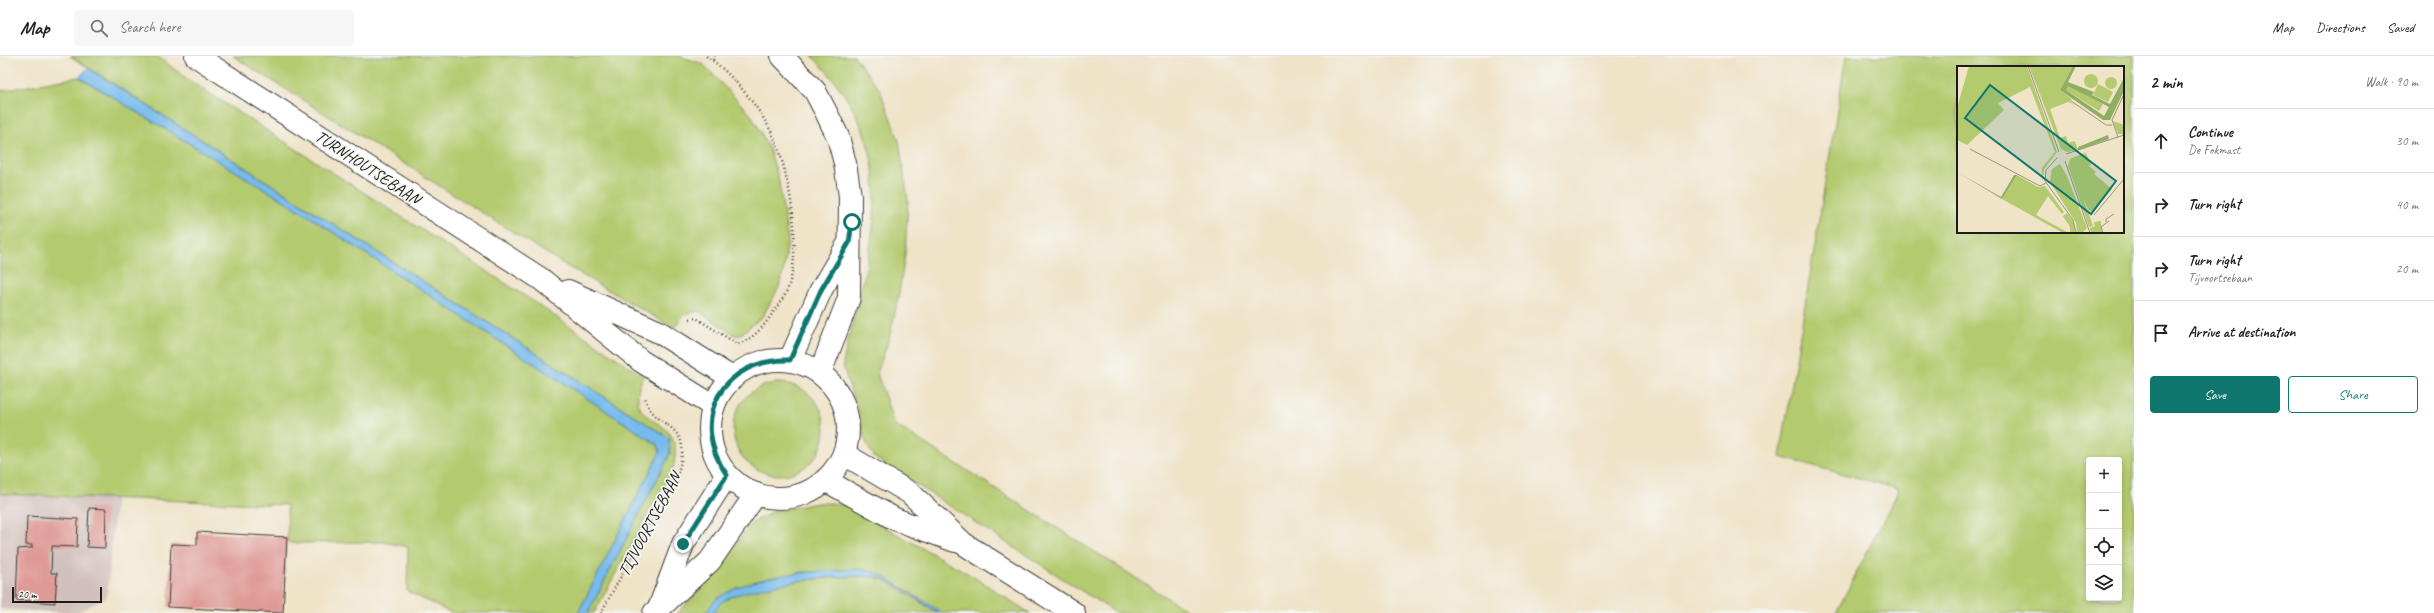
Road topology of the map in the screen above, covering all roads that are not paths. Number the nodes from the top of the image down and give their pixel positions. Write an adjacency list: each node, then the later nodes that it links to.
1 (196, 56): 4 (main road, TURNHOUTSEBAAN)
2 (782, 56): 3 (main road)
3 (849, 243): 5 (main road); 6 (main road)
4 (541, 279): 7 (main road, TURNHOUTSEBAAN); 8 (main road, TURNHOUTSEBAAN)
5 (790, 360): 6 (main road); 7 (main road)
6 (820, 373): 9 (main road)
7 (732, 378): 8 (main road)
8 (713, 406): 10 (main road)
9 (844, 454): 11 (main road); 13 (main road)
10 (727, 475): 12 (main road); 14 (main road)
11 (825, 480): 12 (main road); 13 (main road)
12 (756, 494): 14 (main road)
13 (964, 544): 15 (main road)
14 (657, 609)
15 (1074, 613)

